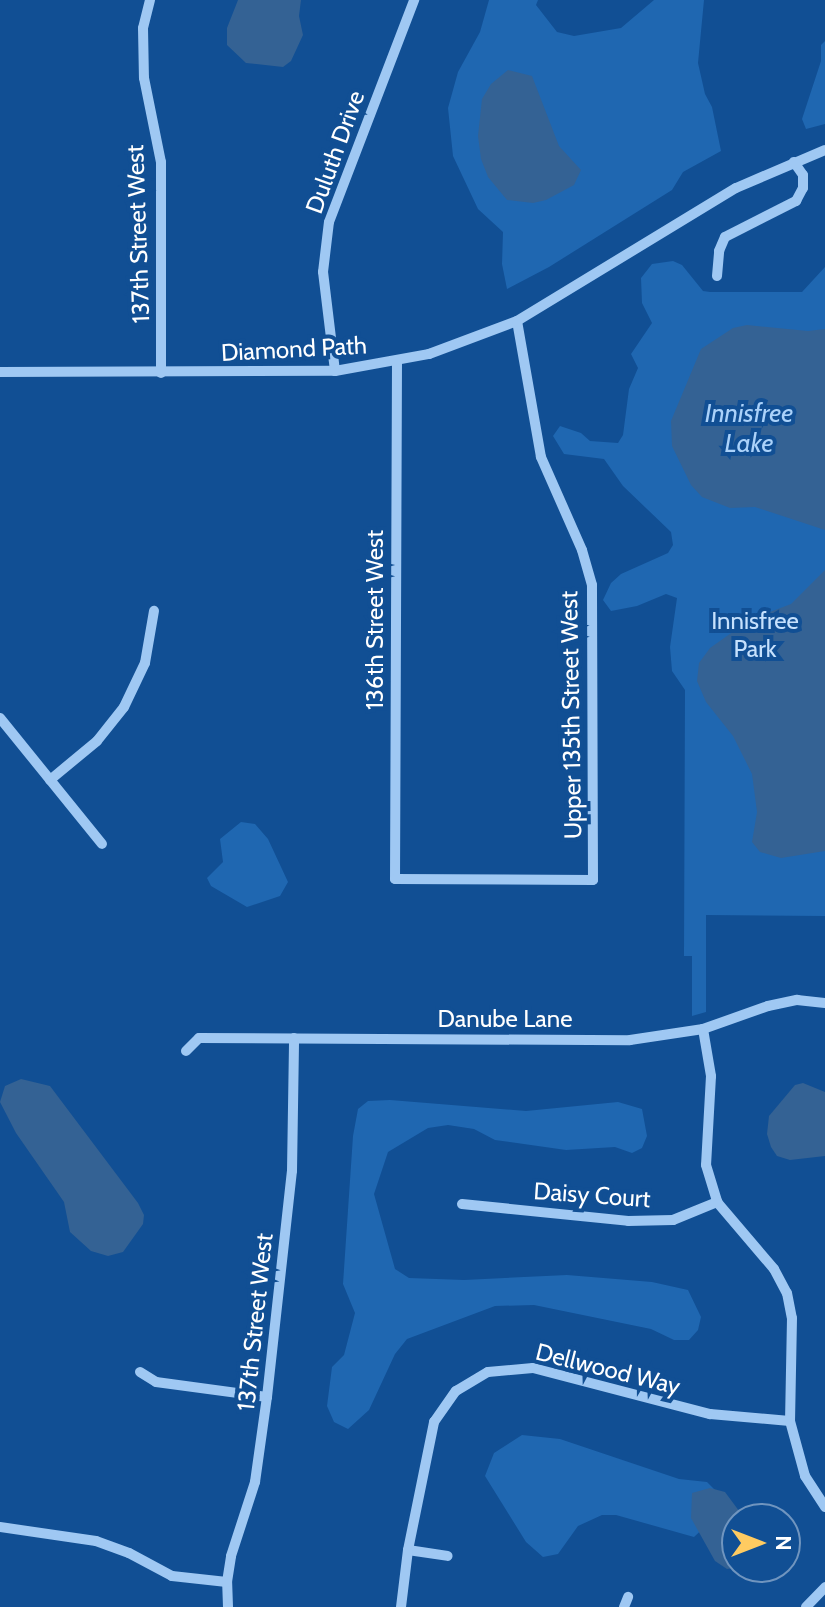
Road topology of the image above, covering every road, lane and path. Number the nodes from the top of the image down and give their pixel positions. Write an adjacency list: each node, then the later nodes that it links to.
1 (150, 0): 10 (street, 137th Street West)
2 (414, 0): 8 (street, Duluth Drive)
3 (825, 150): 4 (street, Diamond Path)
4 (794, 162): 5 (street); 6 (street, Diamond Path)
5 (717, 276)
6 (517, 321): 7 (street, Diamond Path); 15 (street, Upper 135th Street West)
7 (397, 362): 8 (street, Diamond Path); 15 (street, 136th Street West)
8 (335, 371): 10 (street, Diamond Path)
9 (0, 372): 10 (street, Diamond Path)
10 (161, 373)
11 (154, 611): 13 (street)
12 (0, 718): 13 (street)
13 (50, 780): 14 (street)
14 (102, 844)
15 (395, 879)
16 (825, 1003): 17 (street, Danube Lane)
17 (703, 1029): 18 (street, Danube Lane); 20 (street)
18 (294, 1038): 19 (street, Danube Lane); 23 (street, 137th Street West)
19 (186, 1051)
20 (717, 1202): 21 (street, Daisy Court); 24 (street)
21 (462, 1204)
22 (140, 1372): 23 (street)
23 (267, 1397): 29 (street, 137th Street West)
24 (790, 1421): 25 (street); 27 (street, Dellwood Way)
25 (825, 1507)
26 (0, 1527): 29 (street)
27 (408, 1550): 28 (street); 32 (street, Dellwood Way)
28 (448, 1556)
29 (227, 1582): 31 (street, 137th Street West)
30 (825, 1587): 33 (street)
31 (228, 1607)
32 (401, 1607)
33 (806, 1607)

